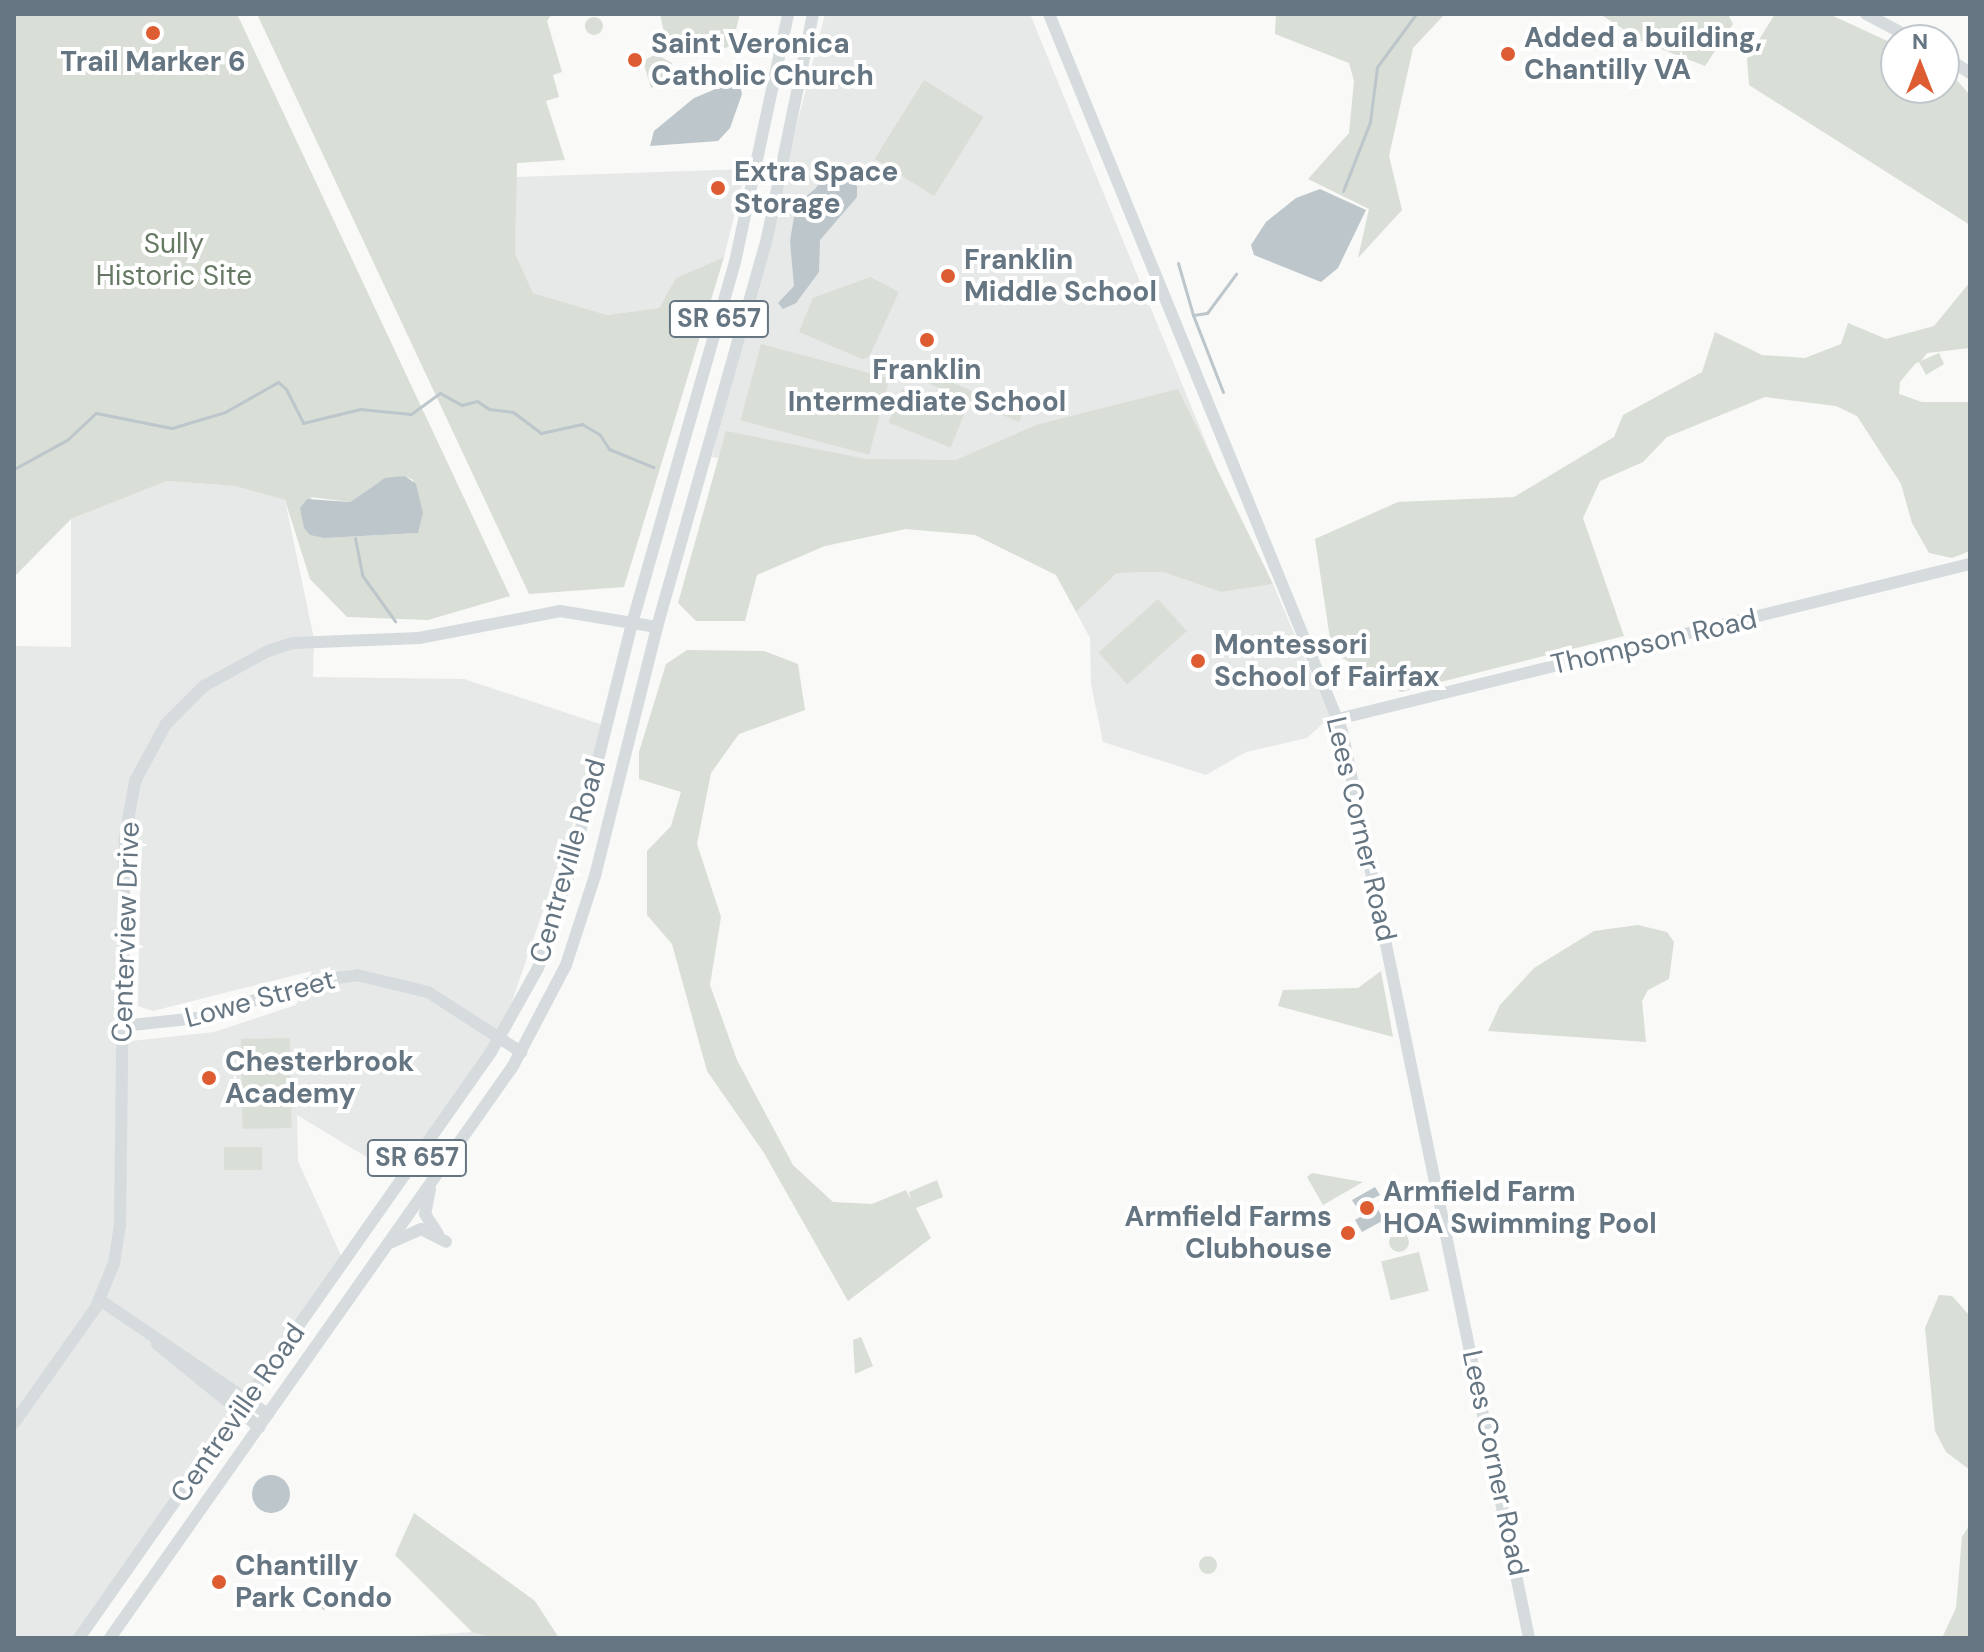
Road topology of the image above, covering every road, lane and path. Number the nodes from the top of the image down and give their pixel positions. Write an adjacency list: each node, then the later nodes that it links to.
1 (788, 14): 7 (street, Centreville Road / SR 657)
2 (813, 14): 8 (street, Centreville Road / SR 657)
3 (1049, 14): 9 (street, Lees Corner Road)
4 (1866, 14): 5 (street)
5 (1885, 24)
6 (1970, 564): 9 (street, Thompson Road)
7 (633, 620): 8 (street, Centerview Drive); 10 (street, Centerview Drive); 11 (street, Centreville Road / SR 657)
8 (657, 627): 12 (street, Centreville Road / SR 657)
9 (1338, 719): 24 (street, Lees Corner Road)
10 (122, 1026): 11 (street, Lowe Street); 15 (street, Centerview Drive)
11 (500, 1037): 12 (street, Lowe Street); 17 (street, Centreville Road / SR 657)
12 (521, 1052): 13 (street, Centreville Road / SR 657)
13 (432, 1182): 14 (street, Centreville Road / SR 657); 14 (street)
14 (383, 1250): 19 (street, Centreville Road / SR 657)
15 (100, 1300): 16 (street); 20 (street, Centerview Drive)
16 (149, 1336): 17 (street); 18 (street)
17 (247, 1400): 18 (street, Centreville Road / SR 657); 19 (street)
18 (238, 1413): 21 (street); 22 (street, Centreville Road / SR 657)
19 (268, 1414): 21 (street, Centreville Road / SR 657)
20 (14, 1423)
21 (259, 1427): 23 (street, Centreville Road / SR 657)
22 (79, 1638)
23 (110, 1638)
24 (1529, 1638)

